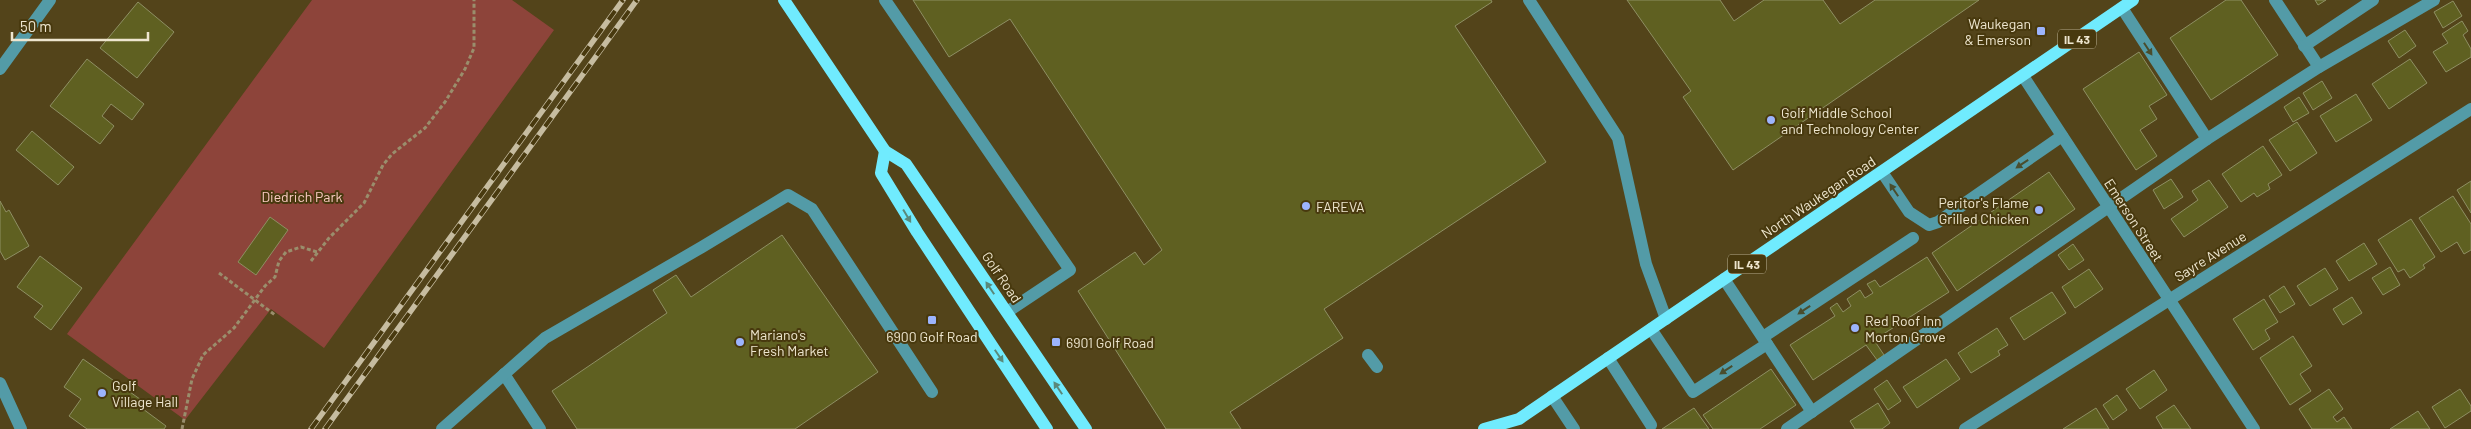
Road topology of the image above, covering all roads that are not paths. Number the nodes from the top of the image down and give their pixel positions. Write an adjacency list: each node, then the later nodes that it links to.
1 (50, 0): 11 (street)
2 (784, 0): 16 (main road, Golf Road)
3 (885, 0): 22 (street)
4 (1529, 0): 23 (street)
5 (2275, 0): 9 (street)
6 (2373, 0): 9 (street)
7 (2434, 0): 10 (street)
8 (2129, 2): 12 (main road, North Waukegan Road / IL 43); 15 (street, one-way to 15)
9 (2304, 46): 10 (street)
10 (2319, 67): 15 (street)
11 (0, 69)
12 (2024, 76): 14 (street, Emerson Street); 17 (main road, North Waukegan Road / IL 43)
13 (2471, 109): 21 (street, Sayre Avenue)
14 (2062, 136): 17 (street, one-way to 17); 18 (street, Emerson Street)
15 (2207, 139): 18 (street)
16 (884, 151): 22 (main road, Golf Road, one-way to 16); 40 (main road, one-way to 40)
17 (1882, 172): 20 (main road, North Waukegan Road / IL 43)
18 (2108, 207): 21 (street, Emerson Street); 33 (street)
19 (1913, 238): 25 (street, one-way to 25)
20 (1724, 279): 23 (main road, North Waukegan Road / IL 43); 25 (street)
21 (2168, 300): 36 (street, Sayre Avenue); 45 (street, Emerson Street)
22 (1007, 312): 41 (main road, Golf Road, one-way to 22)
23 (1666, 319): 24 (main road, North Waukegan Road / IL 43)
24 (1650, 329): 25 (street, one-way to 24); 27 (main road, North Waukegan Road / IL 43)
25 (1765, 340): 33 (street)
26 (1368, 355): 28 (street)
27 (1608, 358): 32 (main road, North Waukegan Road / IL 43); 35 (street)
28 (1377, 367)
29 (504, 374): 31 (street); 38 (street); 39 (street)
30 (0, 382): 37 (street)
31 (932, 392)
32 (1552, 396): 34 (main road, North Waukegan Road / IL 43); 43 (street)
33 (1812, 412): 44 (street)
34 (1516, 424): 42 (main road, North Waukegan Road / IL 43)
35 (1651, 425)
36 (1972, 427)
37 (21, 429)
38 (442, 429)
39 (540, 429)
40 (1047, 429)
41 (1086, 429)
42 (1484, 429)
43 (1574, 429)
44 (1787, 429)
45 (2254, 429)

